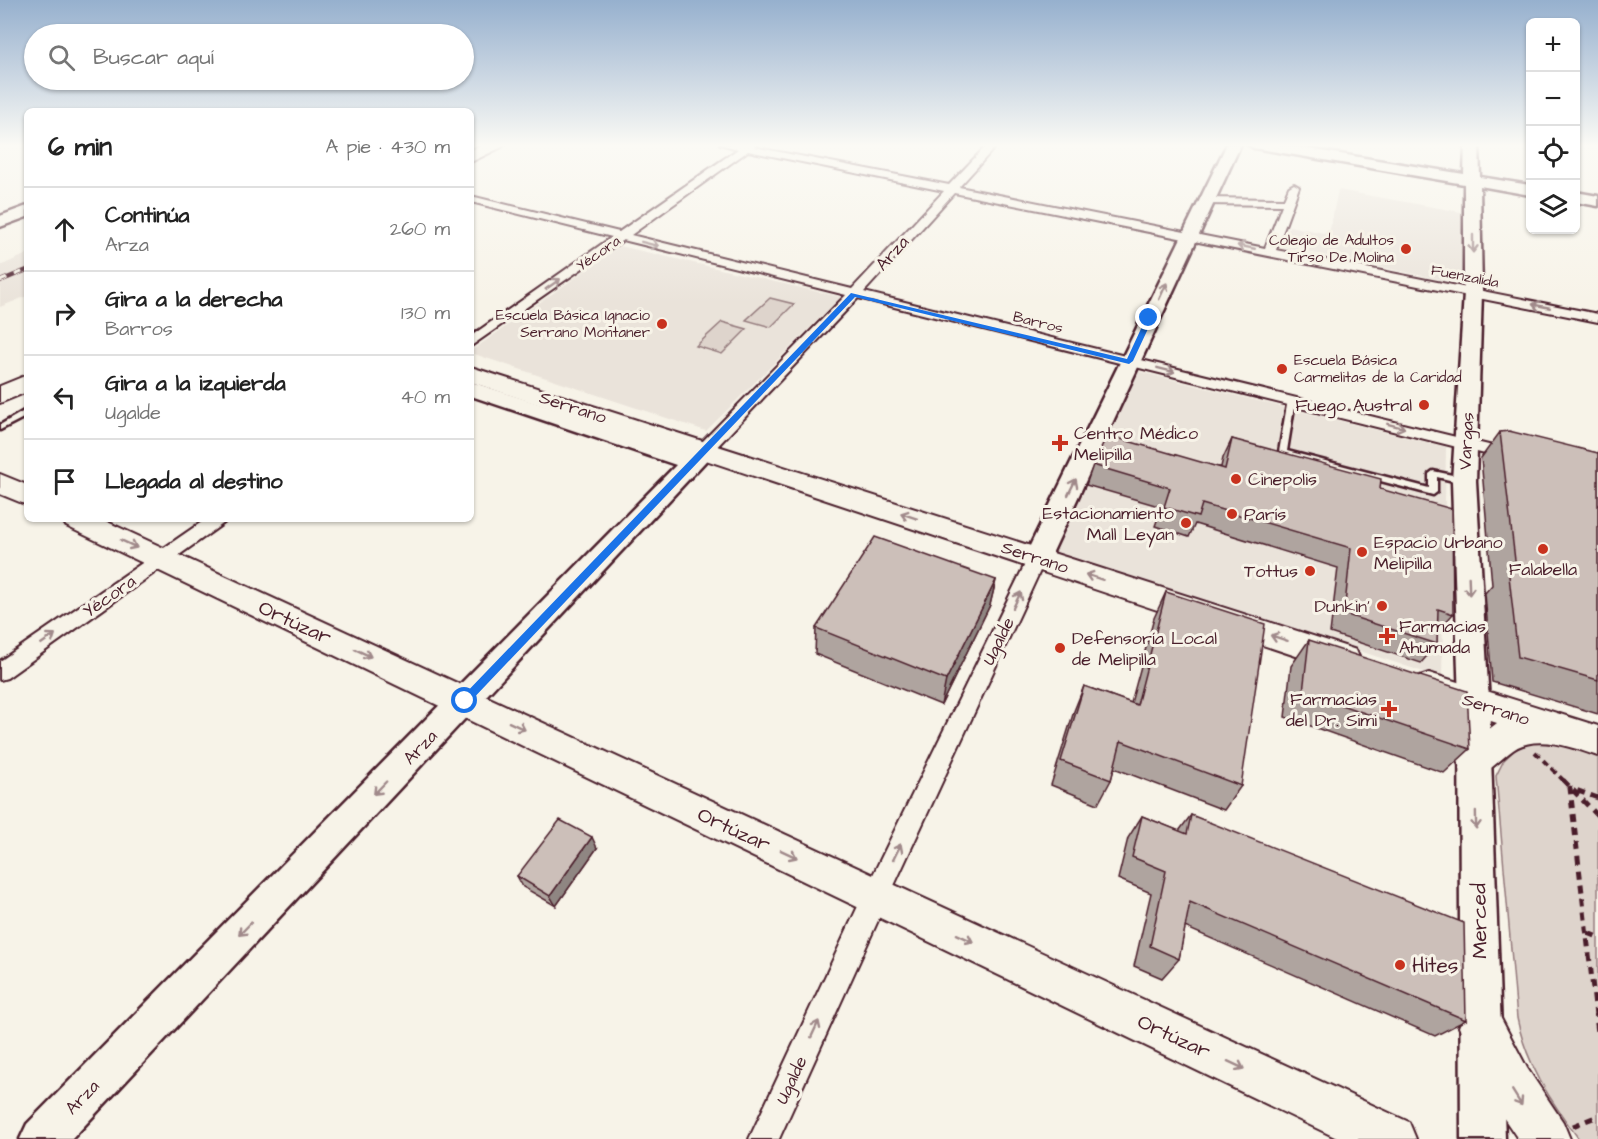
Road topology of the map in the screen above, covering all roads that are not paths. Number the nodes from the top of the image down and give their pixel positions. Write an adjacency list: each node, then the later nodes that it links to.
1 (678, 197): 15 (street, Yécora)
2 (943, 197): 18 (street, Arza)
3 (991, 197): 14 (street, Fuenzalida)
4 (1208, 197): 9 (main road, Ugalde)
5 (1290, 197): 11 (street)
6 (1472, 197): 17 (main road, Vargas, one-way to 17)
7 (1580, 198): 10 (main road)
8 (474, 200): 15 (street, Barros)
9 (1206, 201): 11 (street); 14 (main road, Ugalde)
10 (1598, 201)
11 (1288, 202): 16 (street)
12 (24, 212): 13 (main road)
13 (0, 222)
14 (1189, 236): 16 (street, Fuenzalida, one-way to 14); 21 (main road, Ugalde, one-way to 14)
15 (622, 237): 18 (street, Barros, one-way to 18); 20 (street, Yécora, one-way to 15)
16 (1269, 252): 17 (street, Fuenzalida)
17 (1473, 293): 19 (street, Fuenzalida, one-way to 17); 29 (main road, Vargas)
18 (854, 295): 21 (street, Barros); 30 (street, Arza)
19 (1598, 318)
20 (474, 340)
21 (1129, 361): 26 (street, Barros, one-way to 26); 37 (main road, Ugalde, one-way to 21)
22 (474, 375): 30 (main road, Serrano)
23 (21, 380): 25 (main road)
24 (474, 390): 30 (main road, Serrano)
25 (0, 396)
26 (1291, 401): 29 (street, Barros, one-way to 29); 32 (lane)
27 (24, 415): 28 (lane)
28 (0, 428)
29 (1467, 444): 31 (street, Barros); 32 (main road, Vargas)
30 (699, 456): 37 (main road, Serrano, one-way to 30); 40 (main road, Arza)
31 (1521, 458)
32 (1464, 481): 41 (main road, Vargas, one-way to 41)
33 (0, 483): 34 (main road)
34 (24, 495)
35 (82, 522): 38 (main road, Ortúzar, one-way to 38)
36 (214, 522): 38 (street, Yécora)
37 (1037, 558): 41 (main road, Serrano, one-way to 37); 44 (street, Ugalde, one-way to 37)
38 (161, 559): 39 (street, Yécora, one-way to 38); 40 (main road, Ortúzar, one-way to 40)
39 (0, 672)
40 (465, 701): 44 (main road, Ortúzar, one-way to 44); 46 (main road, Arza, one-way to 46)
41 (1474, 703): 42 (main road, Serrano); 43 (main road, Merced)
42 (1585, 737): 43 (main road)
43 (1475, 761): 45 (main road, Merced, one-way to 45)
44 (876, 896): 47 (street, Ugalde, one-way to 44); 48 (main road, Ortúzar, one-way to 48)
45 (1481, 1027): 49 (main road, Merced); 50 (main road, one-way to 50)
46 (42, 1139)
47 (764, 1139)
48 (1392, 1139)
49 (1484, 1139)
50 (1546, 1139)

